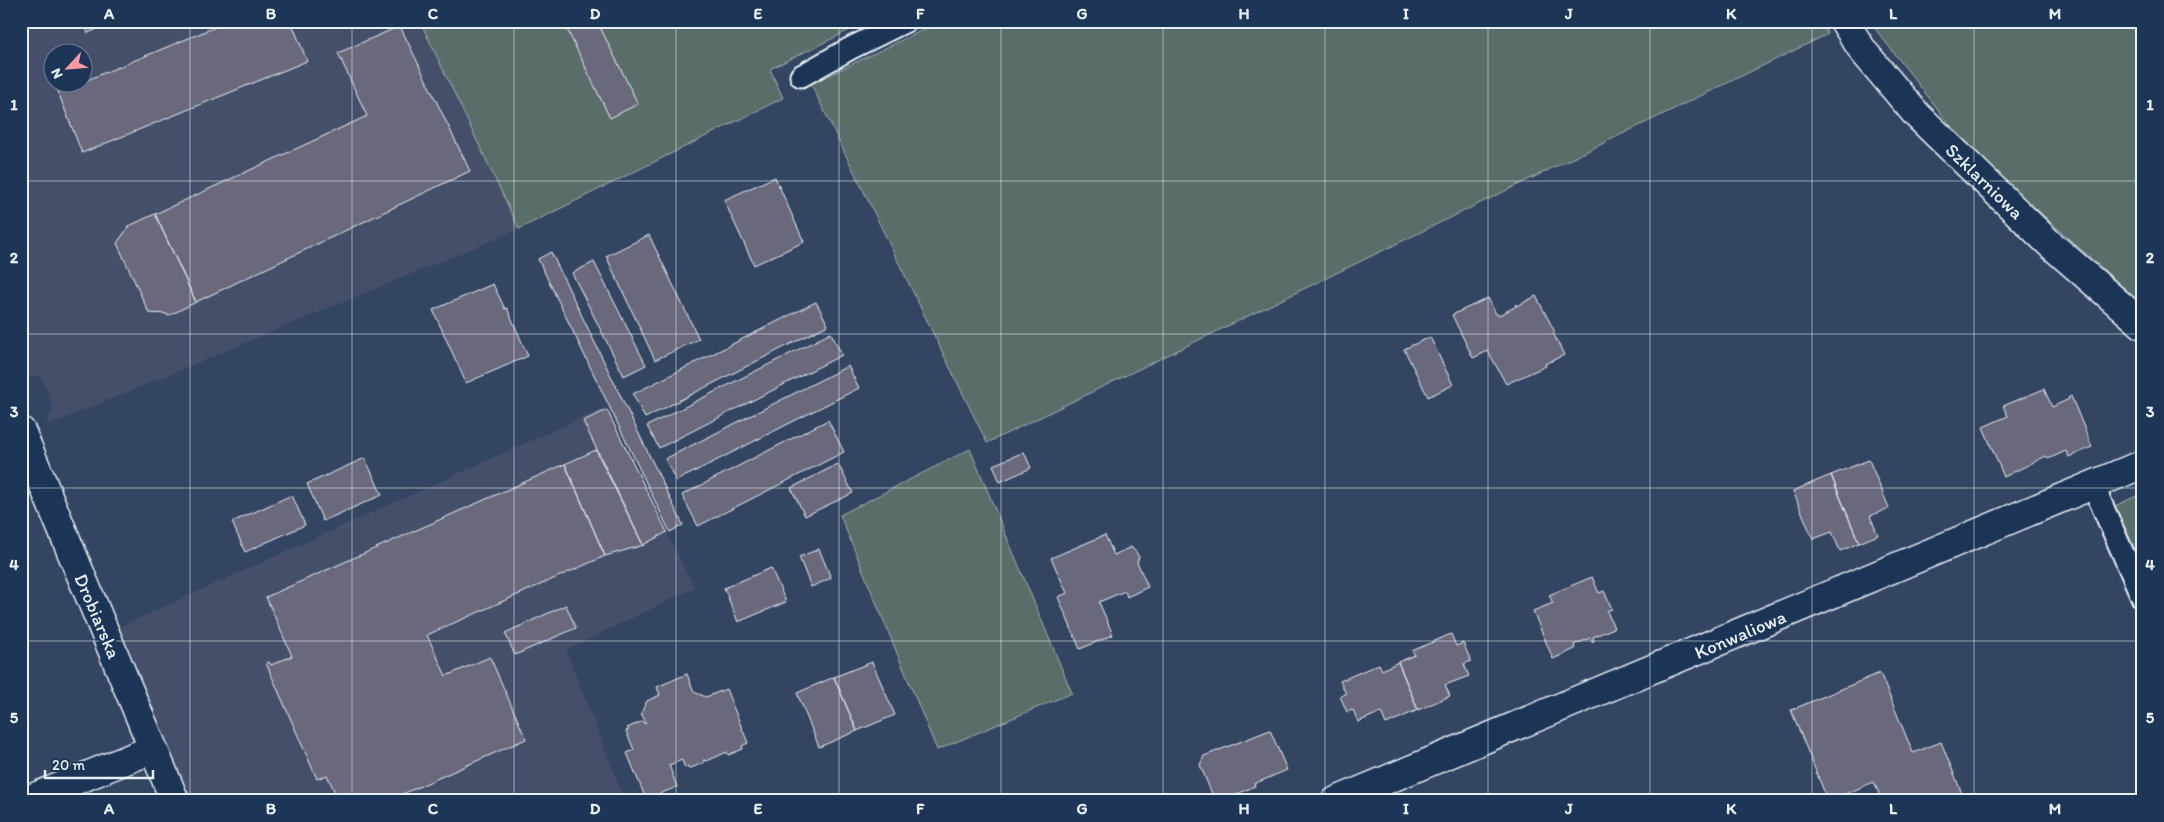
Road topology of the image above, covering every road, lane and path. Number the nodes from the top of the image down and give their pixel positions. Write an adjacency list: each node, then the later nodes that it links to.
1 (906, 21): 3 (lane)
2 (1844, 21): 4 (street, Szklarniowa)
3 (802, 76)
4 (2143, 325)
5 (21, 431): 9 (street, Drobiarska)
6 (2143, 464): 7 (street, Konwaliowa)
7 (2093, 485): 8 (lane); 12 (street, Konwaliowa)
8 (2143, 599)
9 (153, 749): 10 (street); 11 (street, Drobiarska)
10 (25, 801)
11 (175, 801)
12 (1336, 801)

